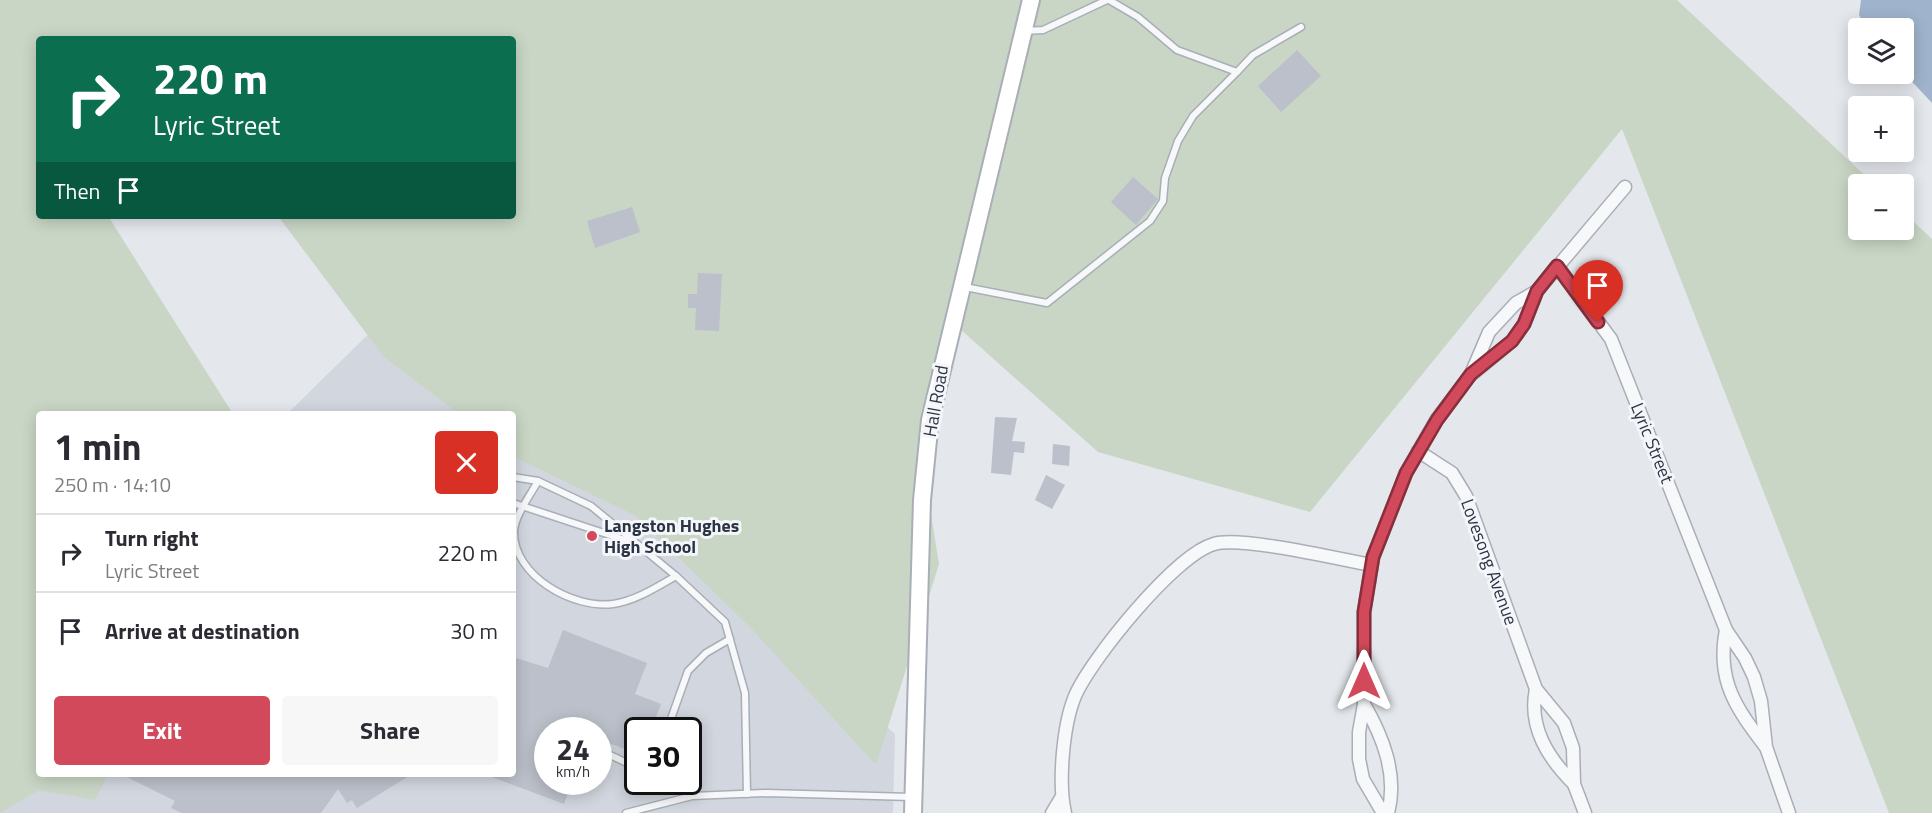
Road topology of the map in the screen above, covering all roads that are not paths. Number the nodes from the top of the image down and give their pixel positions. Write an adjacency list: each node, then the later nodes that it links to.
1 (1031, 0): 4 (street, Hall Road)
2 (1108, 0): 4 (lane); 5 (lane)
3 (1300, 27): 5 (lane)
4 (1023, 31): 8 (street, Hall Road)
5 (1237, 72): 8 (lane)
6 (1624, 187): 7 (street)
7 (1557, 266): 9 (street); 21 (street, Lyric Street)
8 (961, 287): 30 (street, Hall Road)
9 (1537, 291): 10 (street); 10 (street)
10 (1471, 374): 11 (street)
11 (1418, 451): 19 (street); 23 (street, Lovesong Avenue)
12 (516, 477): 13 (lane)
13 (538, 481): 15 (lane); 18 (lane)
14 (516, 504): 15 (lane)
15 (525, 505): 16 (lane); 18 (lane)
16 (516, 527)
17 (516, 539): 20 (lane)
18 (637, 544): 20 (lane)
19 (1371, 565): 24 (street); 29 (street)
20 (676, 576): 22 (lane)
21 (1726, 630): 26 (street, Lyric Street); 26 (street, Lyric Street)
22 (730, 639): 25 (lane); 28 (lane)
23 (1536, 690): 27 (street, Lovesong Avenue); 27 (street, Lovesong Avenue)
24 (1364, 704): 34 (street); 34 (street)
25 (672, 717)
26 (1766, 747): 36 (street, Lyric Street)
27 (1574, 784): 35 (street, Lovesong Avenue)
28 (747, 794): 30 (lane); 31 (lane)
29 (1061, 798): 32 (street); 33 (street)
30 (913, 805)
31 (626, 813)
32 (1052, 813)
33 (1065, 813)
34 (1385, 813)
35 (1585, 813)
36 (1789, 813)

